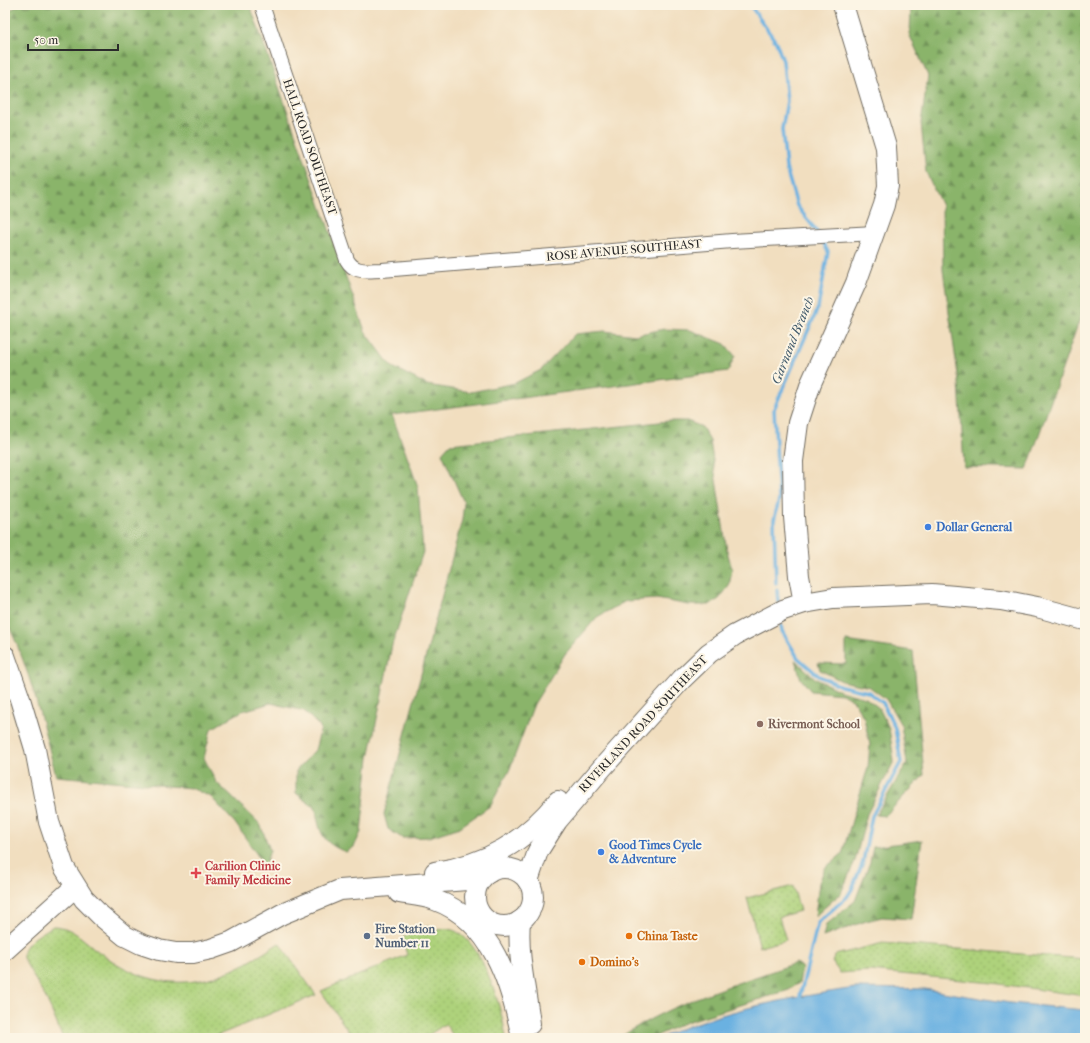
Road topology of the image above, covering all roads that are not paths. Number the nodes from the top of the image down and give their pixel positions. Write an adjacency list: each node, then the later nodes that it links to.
1 (262, 5): 4 (street, HALL ROAD SOUTHEAST)
2 (843, 5): 3 (main road)
3 (875, 233): 4 (street, ROSE AVENUE SOUTHEAST); 5 (main road)
4 (373, 270)
5 (804, 603): 6 (main road, RIVERLAND ROAD SOUTHEAST); 8 (main road, RIVERLAND ROAD SOUTHEAST)
6 (1085, 620)
7 (5, 656): 13 (main road, RIVERLAND ROAD SOUTHEAST)
8 (602, 768): 9 (main road, RIVERLAND ROAD SOUTHEAST); 15 (main road)
9 (557, 821): 10 (main road, RIVERLAND ROAD SOUTHEAST); 11 (main road, RIVERLAND ROAD SOUTHEAST)
10 (494, 870): 11 (main road); 12 (main road, RIVERLAND ROAD SOUTHEAST); 16 (main road)
11 (528, 881): 17 (main road)
12 (423, 884): 14 (main road, RIVERLAND ROAD SOUTHEAST); 16 (main road, RIVERLAND ROAD SOUTHEAST)
13 (75, 887): 15 (main road, RIVERLAND ROAD SOUTHEAST); 19 (main road)
14 (362, 888): 15 (main road, RIVERLAND ROAD SOUTHEAST); 21 (main road)
15 (340, 890)
16 (476, 903): 18 (main road)
17 (520, 921): 18 (main road); 20 (main road)
18 (497, 925): 20 (main road)
19 (5, 950)
20 (521, 971): 22 (main road)
21 (522, 1038)
22 (529, 1038)

